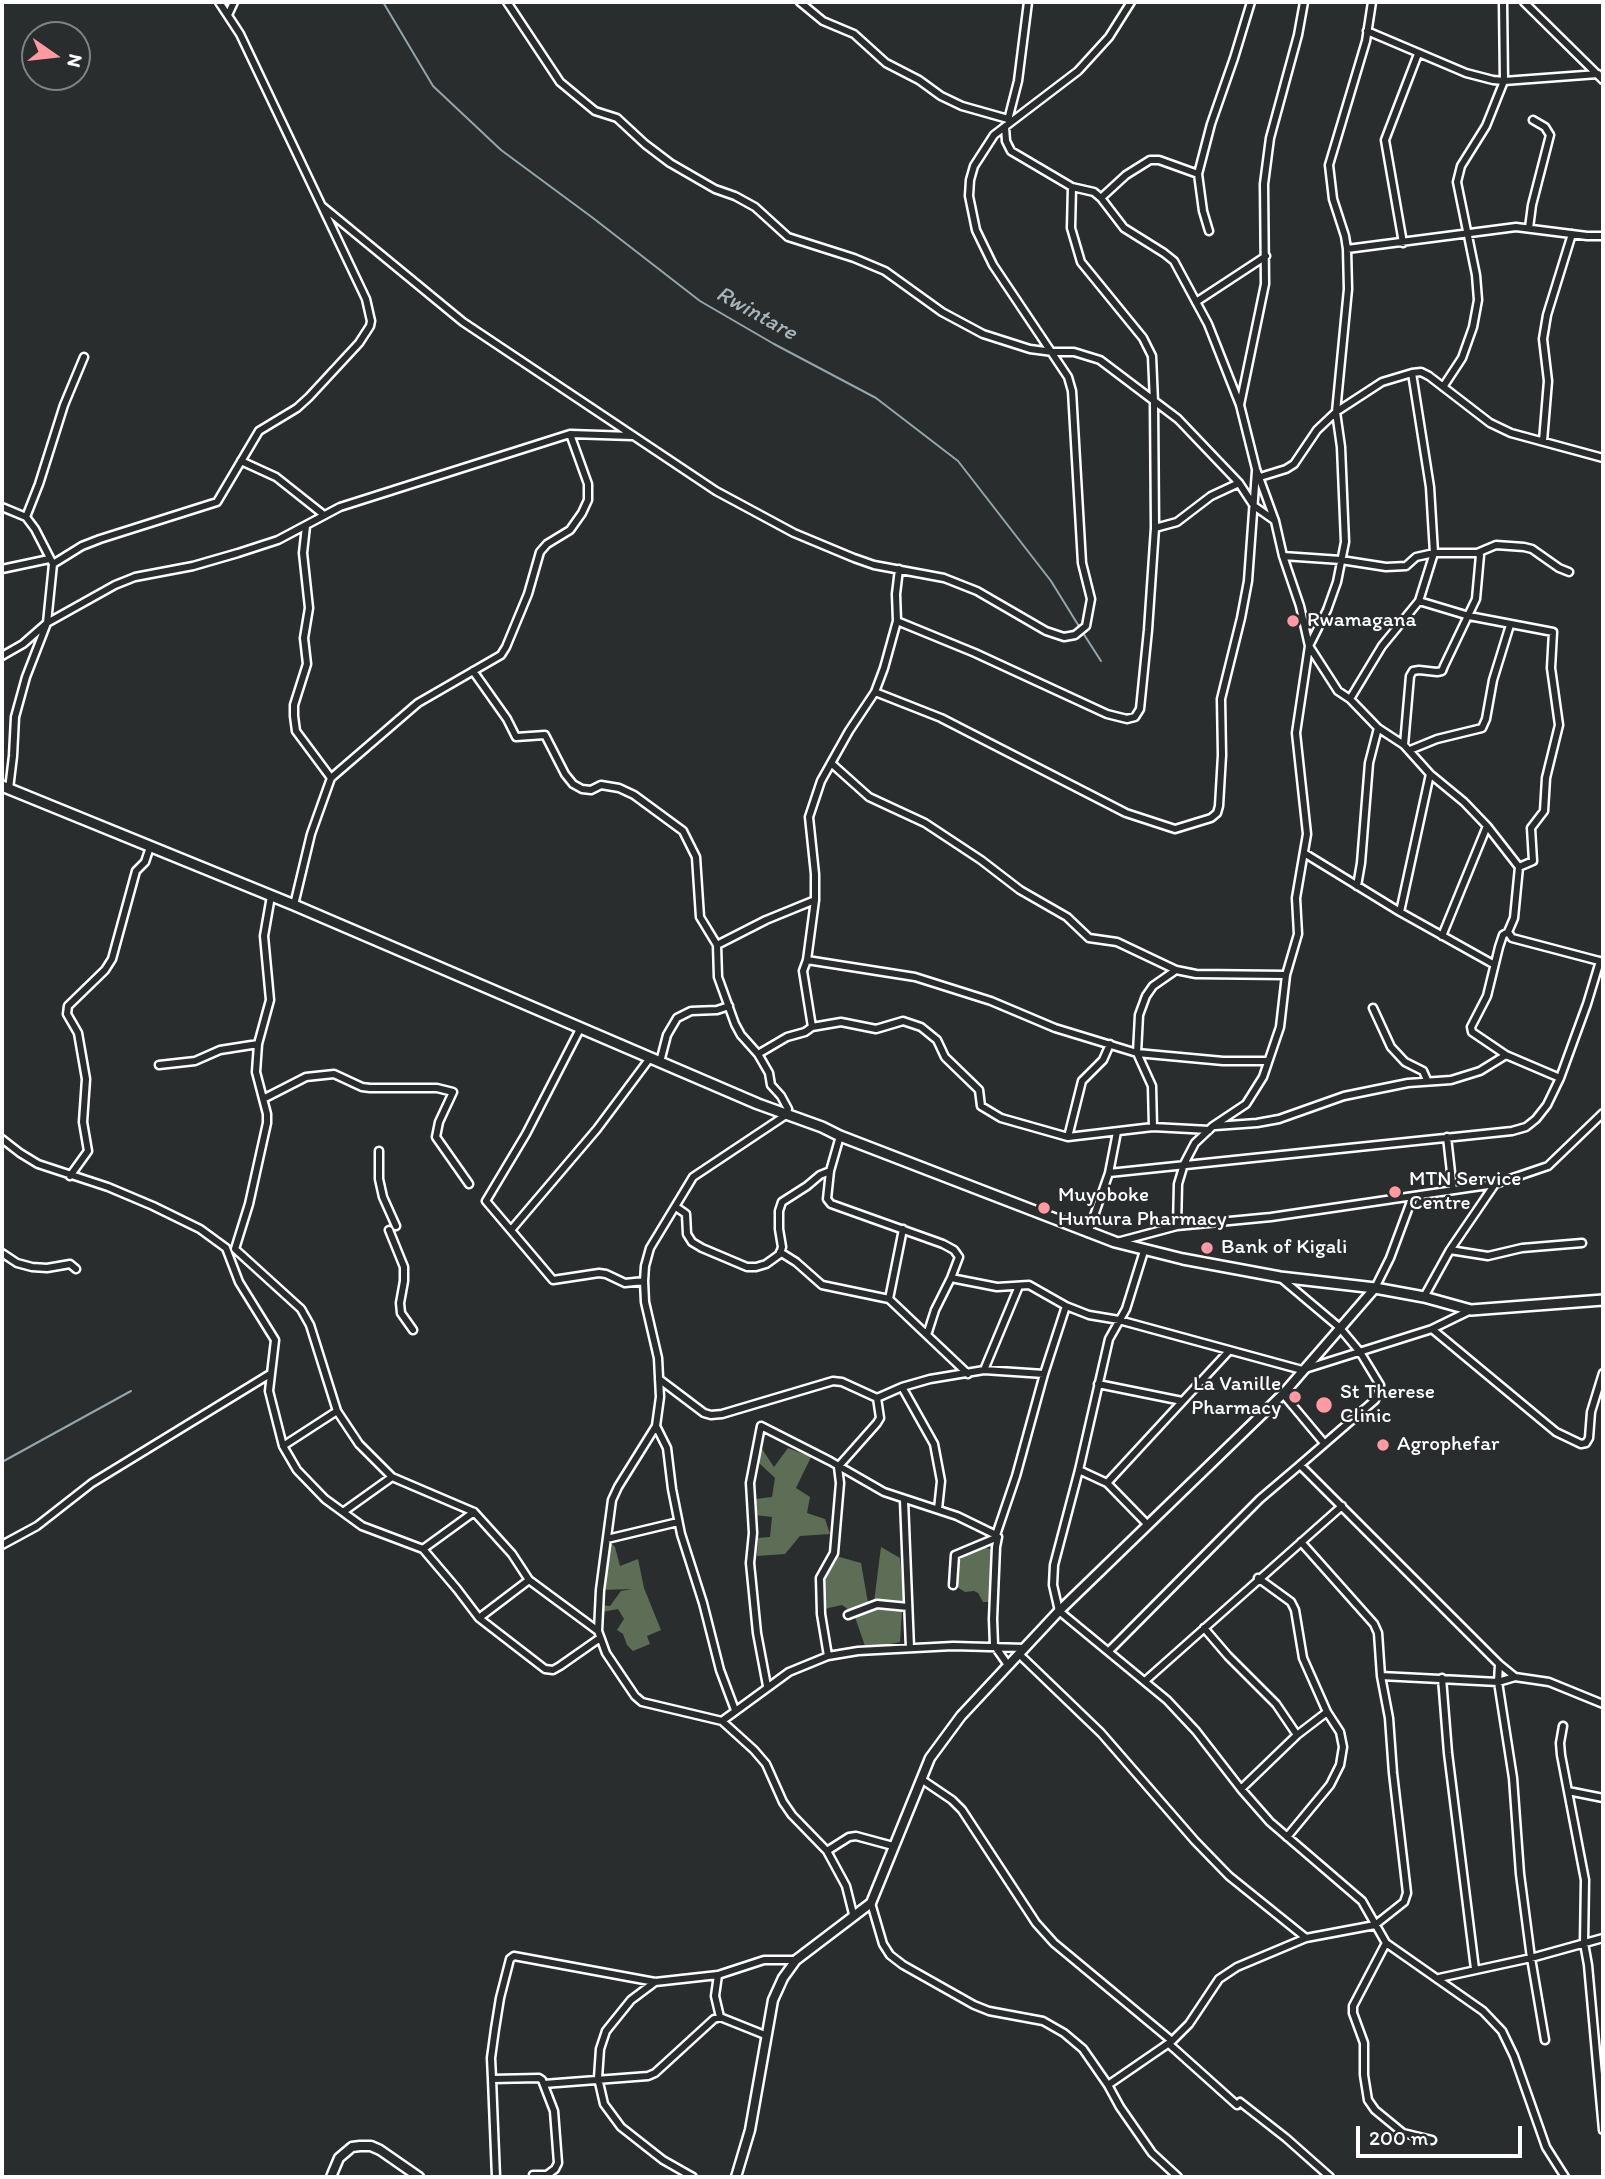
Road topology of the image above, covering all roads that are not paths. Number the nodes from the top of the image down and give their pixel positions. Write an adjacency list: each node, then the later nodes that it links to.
1 (219, 2): 14 (street)
2 (234, 2): 14 (street)
3 (507, 2): 13 (street)
4 (518, 2): 13 (street)
5 (800, 2): 20 (street)
6 (1028, 2): 20 (street)
7 (1131, 2): 20 (street)
8 (1251, 2): 21 (street)
9 (1304, 2): 32 (street)
10 (1372, 2): 15 (street)
11 (1503, 2): 18 (street)
12 (1524, 2): 17 (street)
13 (514, 13): 34 (street)
14 (228, 15): 24 (street)
15 (1367, 31): 16 (street); 31 (street)
16 (1418, 54): 18 (street); 30 (street)
17 (1600, 77): 18 (street)
18 (1504, 81): 27 (street)
19 (1533, 120): 25 (street)
20 (1007, 123): 22 (street); 34 (street)
21 (1198, 174): 23 (street); 26 (street)
22 (1072, 187): 23 (street); 38 (street)
23 (1101, 198): 33 (street)
24 (322, 206): 42 (street); 45 (street)
25 (1529, 228): 27 (street); 28 (street)
26 (1209, 231)
27 (1468, 234): 30 (street); 37 (street)
28 (1572, 234): 29 (street); 43 (street)
29 (1603, 236)
30 (1403, 243): 31 (street)
31 (1347, 249): 40 (street)
32 (1266, 256): 33 (street); 39 (street)
33 (1196, 302): 39 (street)
34 (1053, 352): 38 (street); 62 (street)
35 (84, 357): 52 (street)
36 (1412, 373): 37 (street); 40 (street); 56 (street)
37 (1443, 387): 43 (street)
38 (1154, 402): 48 (street); 55 (street)
39 (1240, 405): 46 (street)
40 (1336, 412): 47 (street); 59 (street)
41 (570, 434): 42 (street); 51 (street); 71 (street)
42 (634, 436): 62 (street)
43 (1543, 441): 44 (street)
44 (1603, 458)
45 (241, 461): 51 (street); 60 (street)
46 (1256, 469): 47 (street); 49 (street)
47 (1260, 477): 53 (street)
48 (1239, 483): 49 (street); 55 (street)
49 (1254, 506): 53 (street); 72 (street)
50 (2, 507): 52 (street)
51 (324, 514): 54 (street)
52 (26, 517): 60 (street)
53 (1275, 521): 58 (street)
54 (306, 526): 67 (street); 79 (street)
55 (1155, 528): 66 (street)
56 (1434, 553): 57 (street); 59 (street); 64 (street)
57 (1478, 553): 63 (street); 65 (street)
58 (1283, 556): 59 (street); 69 (street)
59 (1340, 560): 69 (street)
60 (51, 562): 61 (street); 67 (street)
61 (2, 569)
62 (899, 569): 66 (street)
63 (1569, 572)
64 (1419, 601): 65 (street); 73 (street)
65 (1469, 615): 68 (street); 75 (street)
66 (897, 621): 72 (street)
67 (47, 623): 70 (street); 80 (street)
68 (1510, 625): 76 (street); 84 (street)
69 (1308, 646): 73 (street); 83 (street)
70 (2, 656)
71 (473, 671): 79 (street); 92 (street)
72 (876, 692): 77 (street)
73 (1350, 699): 74 (street)
74 (1378, 728): 75 (street); 85 (street)
75 (1404, 745): 76 (street)
76 (1410, 750): 78 (street)
77 (831, 763): 87 (street); 96 (street)
78 (1430, 774): 81 (street); 89 (street)
79 (331, 778): 88 (street)
80 (5, 788): 82 (main road)
81 (1487, 826): 84 (street); 91 (street)
82 (150, 847): 86 (main road); 128 (street)
83 (1304, 853): 85 (street); 97 (street)
84 (1519, 867): 90 (street)
85 (1357, 886): 89 (street)
86 (271, 896): 88 (main road); 102 (street)
87 (815, 900): 92 (street); 93 (street)
88 (294, 905): 101 (main road)
89 (1399, 912): 91 (street)
90 (1508, 932): 94 (street); 95 (street)
91 (1442, 936): 95 (street)
92 (717, 945): 98 (street)
93 (807, 960): 100 (street); 103 (street)
94 (1601, 962): 110 (street)
95 (1493, 964): 106 (street)
96 (1176, 970): 97 (street); 104 (street)
97 (1286, 975): 108 (street)
98 (729, 1006): 105 (street); 107 (street)
99 (1373, 1008): 111 (street)
100 (812, 1027): 105 (street); 121 (street)
101 (580, 1029): 107 (main road); 137 (street)
102 (258, 1044): 109 (street); 113 (street)
103 (1111, 1044): 104 (street); 121 (street)
104 (1137, 1053): 108 (street); 117 (street)
105 (758, 1054): 115 (street)
106 (1506, 1055): 110 (street); 111 (street)
107 (655, 1060): 112 (main road); 137 (street)
108 (1268, 1061): 118 (street)
109 (159, 1065)
110 (1560, 1078): 122 (street)
111 (1427, 1080): 118 (street)
112 (707, 1082): 115 (main road); 116 (street)
113 (263, 1099): 129 (street); 175 (street)
114 (1603, 1113): 130 (street)
115 (786, 1115): 116 (main road); 134 (street)
116 (811, 1123): 120 (main road); 133 (street)
117 (1153, 1127): 118 (street); 119 (street)
118 (1211, 1128): 125 (street)
119 (1117, 1132): 121 (street); 127 (street)
120 (840, 1136): 126 (street); 133 (main road)
121 (1068, 1137)
122 (1447, 1137): 125 (street); 131 (street)
123 (2, 1139): 128 (street)
124 (379, 1150): 159 (street)
125 (1184, 1164): 127 (street); 135 (street)
126 (830, 1171): 136 (street); 143 (street)
127 (1109, 1173): 138 (street)
128 (70, 1176): 166 (street)
129 (469, 1184)
130 (1495, 1184): 131 (street); 141 (street)
131 (1453, 1190): 132 (street)
132 (1413, 1196): 135 (street); 150 (street)
133 (1008, 1201): 138 (main road)
134 (676, 1207): 143 (street); 148 (street)
135 (1177, 1226): 139 (street)
136 (903, 1228): 146 (street); 152 (street)
137 (511, 1230): 148 (street)
138 (1088, 1233): 139 (main road)
139 (1115, 1242): 142 (main road)
140 (1582, 1243): 141 (street)
141 (1450, 1250): 151 (street)
142 (1144, 1251): 147 (main road); 156 (street)
143 (780, 1252): 152 (street)
144 (2, 1254): 145 (street)
145 (76, 1269)
146 (951, 1278): 149 (street); 160 (street)
147 (1280, 1278): 150 (main road); 157 (street)
148 (644, 1281): 169 (street)
149 (1019, 1286): 154 (street); 163 (street)
150 (1376, 1288): 151 (main road); 157 (street)
151 (1424, 1297): 155 (main road)
152 (889, 1299): 160 (street)
153 (1603, 1300): 155 (main road)
154 (1066, 1306): 156 (street); 168 (street)
155 (1471, 1310): 158 (street)
156 (1119, 1321): 161 (street); 170 (street)
157 (1339, 1327): 162 (street); 164 (street)
158 (1432, 1329): 162 (street); 165 (street)
159 (413, 1330)
160 (926, 1335): 167 (street)
161 (1228, 1352): 164 (street); 174 (street)
162 (1360, 1352): 164 (street); 177 (street)
163 (984, 1370): 167 (street); 168 (street)
164 (1302, 1370): 172 (street)
165 (1603, 1373)
166 (270, 1374): 178 (street); 194 (street)
167 (968, 1374): 171 (street)
168 (1044, 1374): 191 (street)
169 (659, 1379): 173 (street); 176 (street)
170 (1098, 1384): 174 (street); 181 (street)
171 (902, 1387): 173 (street); 186 (street)
172 (1283, 1394): 177 (street); 190 (street)
173 (877, 1398): 180 (street)
174 (1182, 1401): 183 (street)
175 (337, 1411): 178 (street); 182 (street)
176 (656, 1426): 189 (street); 192 (street)
177 (1324, 1443): 179 (street)
178 (283, 1447): 187 (street)
179 (1300, 1465): 185 (street); 208 (street)
180 (838, 1467): 184 (street); 209 (street); 217 (street)
181 (1079, 1470): 183 (street); 200 (street)
182 (392, 1476): 187 (street); 188 (street)
183 (1107, 1483): 190 (street)
184 (904, 1500): 186 (street); 199 (street)
185 (1342, 1506): 193 (street); 210 (street)
186 (938, 1509): 191 (street)
187 (343, 1512): 195 (street)
188 (474, 1512): 195 (street); 197 (street)
189 (678, 1522): 192 (street); 219 (street)
190 (1147, 1524): 200 (street)
191 (997, 1536): 198 (street); 205 (street)
192 (607, 1539): 204 (street)
193 (1301, 1542): 196 (street); 212 (street)
194 (2, 1545)
195 (423, 1549): 202 (street)
196 (1258, 1578): 203 (street); 220 (street)
197 (529, 1580): 202 (street); 204 (street)
198 (953, 1585)
199 (908, 1607): 201 (street); 206 (street)
200 (1059, 1611): 207 (street); 208 (street)
201 (848, 1615)
202 (479, 1618): 204 (street)
203 (1203, 1628): 215 (street); 223 (street)
204 (599, 1635): 221 (street)
205 (994, 1645): 206 (street); 207 (street); 211 (street)
206 (910, 1648): 209 (street)
207 (1022, 1651): 211 (street); 235 (street)
208 (1110, 1651): 215 (street)
209 (828, 1656): 217 (street)
210 (1499, 1664): 213 (street); 216 (street)
211 (1008, 1665): 224 (street)
212 (1381, 1676): 214 (street); 233 (street)
213 (1515, 1677): 216 (street); 218 (street)
214 (1442, 1678): 216 (street); 240 (street)
215 (1145, 1681): 225 (street)
216 (1498, 1682): 238 (street)
217 (767, 1686): 219 (street)
218 (1603, 1704)
219 (735, 1710): 221 (street)
220 (1327, 1712): 223 (street); 228 (street)
221 (722, 1721): 230 (street)
222 (1563, 1726): 226 (street)
223 (1297, 1735): 225 (street)
224 (921, 1779): 229 (street); 247 (street)
225 (1241, 1789): 228 (street)
226 (1568, 1791): 227 (street); 237 (street)
227 (1603, 1798)
228 (1287, 1837): 233 (street)
229 (893, 1846): 230 (street); 231 (street)
230 (827, 1851): 232 (street)
231 (871, 1903): 232 (street); 251 (street)
232 (853, 1914): 239 (street)
233 (1375, 1925): 235 (street); 236 (street)
234 (1603, 1937): 237 (street)
235 (1306, 1938): 247 (street)
236 (1386, 1943): 242 (street); 253 (street)
237 (1584, 1943): 238 (street); 252 (street)
238 (1531, 1958): 240 (street); 246 (street)
239 (796, 1960): 241 (street); 245 (street)
240 (1475, 1969): 242 (street)
241 (718, 1975): 243 (street); 244 (street)
242 (1439, 1978): 262 (street)
243 (655, 1982): 248 (street); 249 (street)
244 (720, 2017): 245 (street); 248 (street)
245 (765, 2035): 259 (street)
246 (1545, 2040)
247 (1171, 2041): 251 (street); 261 (street)
248 (598, 2078): 250 (street); 258 (street)
249 (492, 2080): 250 (street); 257 (street)
250 (544, 2084): 254 (street)
251 (1108, 2085): 260 (street)
252 (1603, 2130)
253 (1432, 2140)
254 (533, 2175)
255 (331, 2177): 256 (street)
256 (419, 2177)
257 (496, 2177)
258 (694, 2177)
259 (736, 2177)
260 (1178, 2177)
261 (1330, 2177)
262 (1565, 2177)

